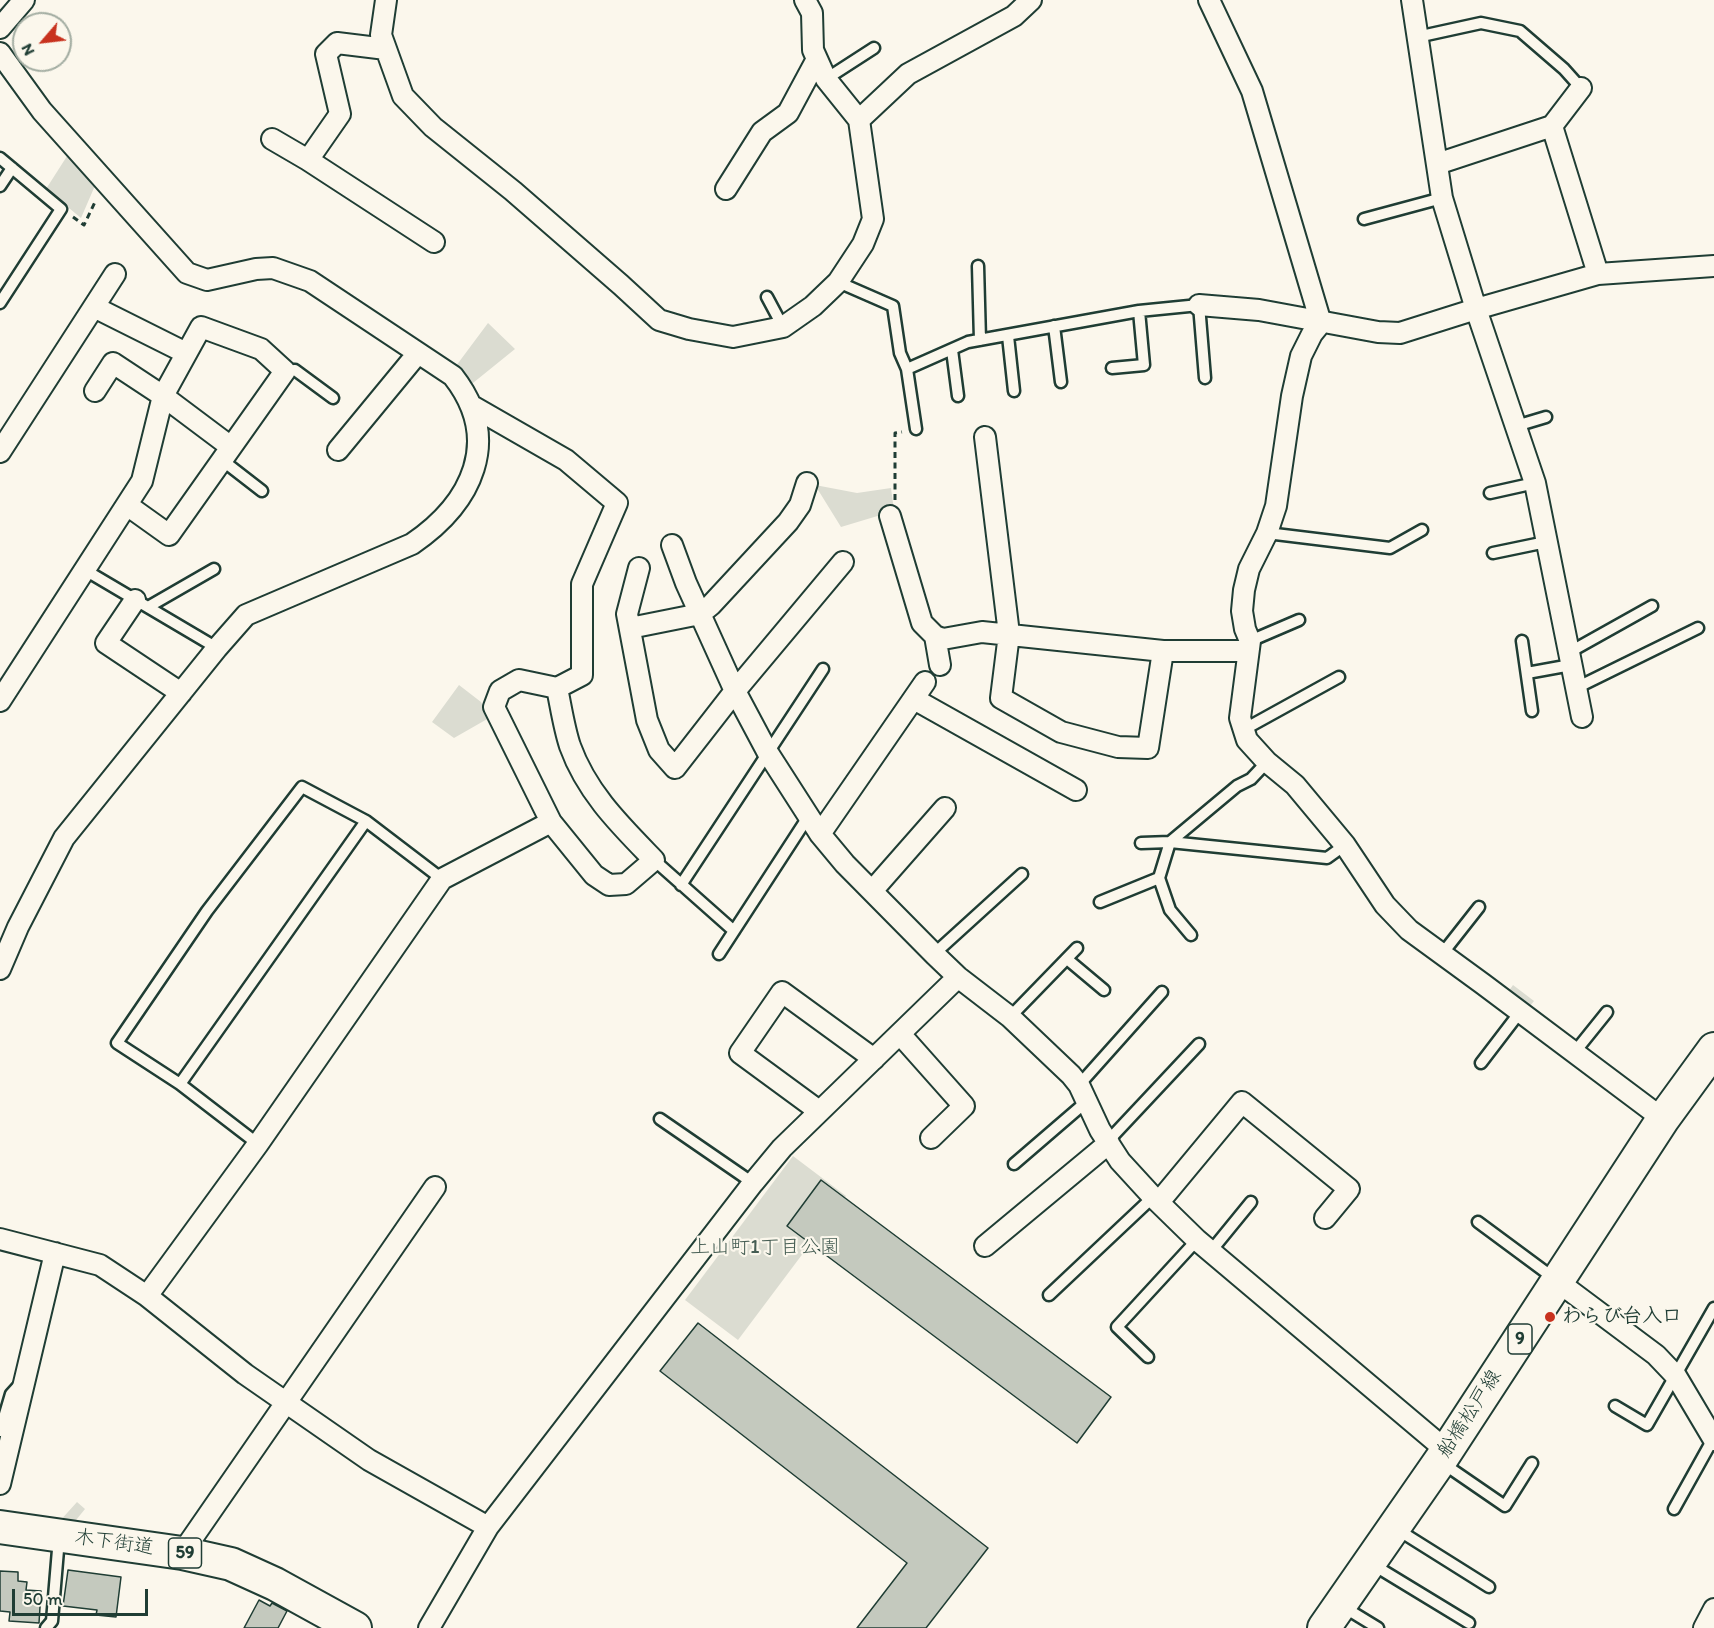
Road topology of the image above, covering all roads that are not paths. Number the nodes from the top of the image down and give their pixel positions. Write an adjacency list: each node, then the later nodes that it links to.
1 (24, 0): 7 (street)
2 (386, 0): 10 (street)
3 (806, 0): 12 (street)
4 (1031, 0): 15 (street)
5 (1209, 0): 38 (street)
6 (1412, 0): 8 (street)
7 (0, 28)
8 (1416, 37): 14 (lane); 20 (street)
9 (874, 48): 13 (lane)
10 (386, 49): 19 (street); 40 (street)
11 (0, 53): 45 (street)
12 (817, 59): 13 (street); 23 (street)
13 (826, 79): 15 (street)
14 (1581, 88): 16 (street)
15 (859, 120): 31 (street)
16 (1552, 126): 20 (street); 30 (street)
17 (272, 140): 19 (street)
18 (0, 158): 21 (lane)
19 (308, 160): 26 (street)
20 (1437, 164): 24 (street)
21 (12, 168): 22 (lane); 33 (lane)
22 (0, 186)
23 (726, 189)
24 (1442, 198): 25 (lane); 36 (street)
25 (1364, 219)
26 (434, 242)
27 (978, 266): 42 (lane)
28 (1714, 266): 30 (street)
29 (115, 274): 35 (street)
30 (1598, 274): 36 (street)
31 (838, 282): 40 (street); 47 (lane)
32 (767, 297): 40 (lane)
33 (0, 303)
34 (1199, 305): 37 (lane); 38 (street); 49 (lane)
35 (94, 308): 44 (street); 62 (street)
36 (1476, 309): 38 (street); 58 (street)
37 (1139, 311): 39 (lane); 46 (lane)
38 (1321, 322): 71 (street)
39 (1054, 326): 41 (lane); 50 (lane)
40 (783, 327)
41 (1008, 336): 42 (lane); 52 (lane)
42 (980, 340): 43 (lane)
43 (952, 350): 47 (lane); 54 (lane)
44 (186, 353): 48 (street); 53 (street)
45 (418, 353): 56 (street); 61 (street)
46 (1112, 368)
47 (907, 369): 59 (lane)
48 (285, 371): 55 (lane); 63 (street)
49 (1205, 378)
50 (1061, 382)
51 (95, 391): 53 (street)
52 (1014, 391)
53 (162, 396): 63 (street); 68 (street)
54 (958, 396)
55 (333, 398)
56 (472, 406): 89 (street); 97 (street)
57 (1546, 417): 58 (lane)
58 (1516, 426): 65 (street)
59 (916, 429)
60 (985, 437): 85 (street)
61 (338, 450)
62 (0, 452)
63 (227, 454): 66 (lane); 68 (street)
64 (807, 483): 81 (street)
65 (1535, 483): 67 (lane); 72 (street)
66 (262, 491)
67 (1490, 493)
68 (127, 505): 78 (street)
69 (890, 516): 86 (street)
70 (1422, 530): 71 (lane)
71 (1267, 533): 88 (street)
72 (1546, 542): 74 (lane); 91 (street)
73 (672, 544): 81 (street)
74 (1493, 553)
75 (843, 562): 99 (street)
76 (639, 568): 83 (street)
77 (214, 569): 79 (lane)
78 (85, 570): 79 (lane); 102 (street)
79 (142, 604): 89 (lane); 100 (street)
80 (1652, 606): 91 (lane)
81 (700, 614): 83 (street); 99 (street)
82 (1299, 621): 88 (lane)
83 (630, 628): 99 (street)
84 (1698, 628): 98 (lane)
85 (1009, 634): 86 (street); 90 (street); 90 (street)
86 (934, 636): 92 (street)
87 (1522, 641): 94 (lane)
88 (1249, 646): 90 (street); 105 (street)
89 (217, 648): 100 (street)
90 (1162, 651)
91 (1570, 659): 94 (lane); 98 (street)
92 (939, 665)
93 (823, 669): 106 (lane)
94 (1527, 673): 103 (lane)
95 (1339, 677): 105 (lane)
96 (925, 682): 101 (street)
97 (557, 688): 112 (street); 117 (street)
98 (1576, 688): 104 (street)
99 (735, 691): 106 (street)
100 (181, 693): 132 (street)
101 (914, 699): 108 (street); 113 (street)
102 (0, 701)
103 (1532, 711)
104 (1582, 717)
105 (1243, 730): 107 (street)
106 (768, 753): 110 (street); 121 (lane)
107 (1267, 762): 114 (lane); 116 (street)
108 (1076, 790)
109 (945, 808): 122 (street)
110 (808, 817): 113 (street); 125 (lane)
111 (366, 821): 120 (lane); 145 (lane); 145 (lane)
112 (551, 822): 117 (street); 120 (street)
113 (820, 834): 122 (street)
114 (1170, 842): 115 (lane); 116 (lane); 119 (lane)
115 (1141, 843)
116 (1345, 845): 130 (street)
117 (654, 860): 121 (lane)
118 (1022, 874): 129 (lane)
119 (1159, 878): 123 (lane); 126 (lane)
120 (442, 879): 152 (street)
121 (681, 885): 125 (lane)
122 (872, 891): 129 (street)
123 (1100, 902)
124 (1479, 907): 130 (lane)
125 (734, 931): 128 (lane)
126 (1191, 935)
127 (1077, 948): 131 (lane)
128 (719, 954)
129 (934, 954): 133 (street)
130 (1442, 954): 136 (street)
131 (1067, 959): 134 (lane); 138 (lane)
132 (0, 969)
133 (958, 976): 138 (street); 139 (street)
134 (1104, 990)
135 (1162, 992): 146 (lane)
136 (1520, 1012): 142 (street); 144 (lane)
137 (1607, 1012): 142 (lane)
138 (1010, 1017): 146 (street)
139 (900, 1034): 143 (street); 150 (street)
140 (1199, 1044): 151 (lane)
141 (1714, 1049): 149 (main road, 船橋松戸線 / 9)
142 (1574, 1053): 149 (street)
143 (874, 1059): 147 (street); 147 (street)
144 (1481, 1063)
145 (180, 1084): 152 (lane)
146 (1083, 1094): 151 (street); 153 (lane)
147 (819, 1111): 154 (street)
148 (660, 1119): 154 (lane)
149 (1663, 1119): 164 (main road, 船橋松戸線 / 9)
150 (931, 1138)
151 (1108, 1142): 156 (street); 161 (street)
152 (258, 1144): 166 (street)
153 (1014, 1164)
154 (753, 1183): 180 (street)
155 (435, 1187): 171 (street)
156 (1156, 1199): 158 (street); 162 (street); 165 (lane)
157 (1251, 1202): 162 (lane)
158 (1325, 1218)
159 (1478, 1222): 164 (lane)
160 (0, 1239): 163 (street)
161 (985, 1246)
162 (1204, 1246): 168 (lane); 175 (street)
163 (55, 1253): 166 (street); 170 (street)
164 (1557, 1281): 169 (street); 175 (main road, 船橋松戸線 / 9)
165 (1049, 1295)
166 (147, 1296): 171 (street)
167 (1714, 1308): 169 (lane)
168 (1148, 1357)
169 (1676, 1376): 172 (lane); 174 (street)
170 (25, 1378): 173 (lane); 177 (street)
171 (286, 1402): 180 (street); 183 (street)
172 (1615, 1406)
173 (0, 1431)
174 (1714, 1440): 178 (lane)
175 (1444, 1456): 176 (lane); 181 (main road, 船橋松戸線 / 9)
176 (1532, 1463)
177 (0, 1484)
178 (1674, 1509)
179 (0, 1527): 182 (main road, 木下街道 / 59)
180 (488, 1527): 191 (street)
181 (1393, 1527): 184 (main road, 船橋松戸線 / 9); 185 (lane)
182 (59, 1535): 183 (main road, 木下街道 / 59); 189 (lane)
183 (182, 1553): 190 (main road, 木下街道 / 59)
184 (1369, 1562): 187 (main road, 船橋松戸線 / 9); 188 (lane)
185 (1489, 1587)
186 (1714, 1609): 193 (street)
187 (1332, 1616): 192 (lane)
188 (1469, 1623)
189 (46, 1628)
190 (355, 1628)
191 (429, 1628)
192 (1378, 1628)
193 (1704, 1628)

